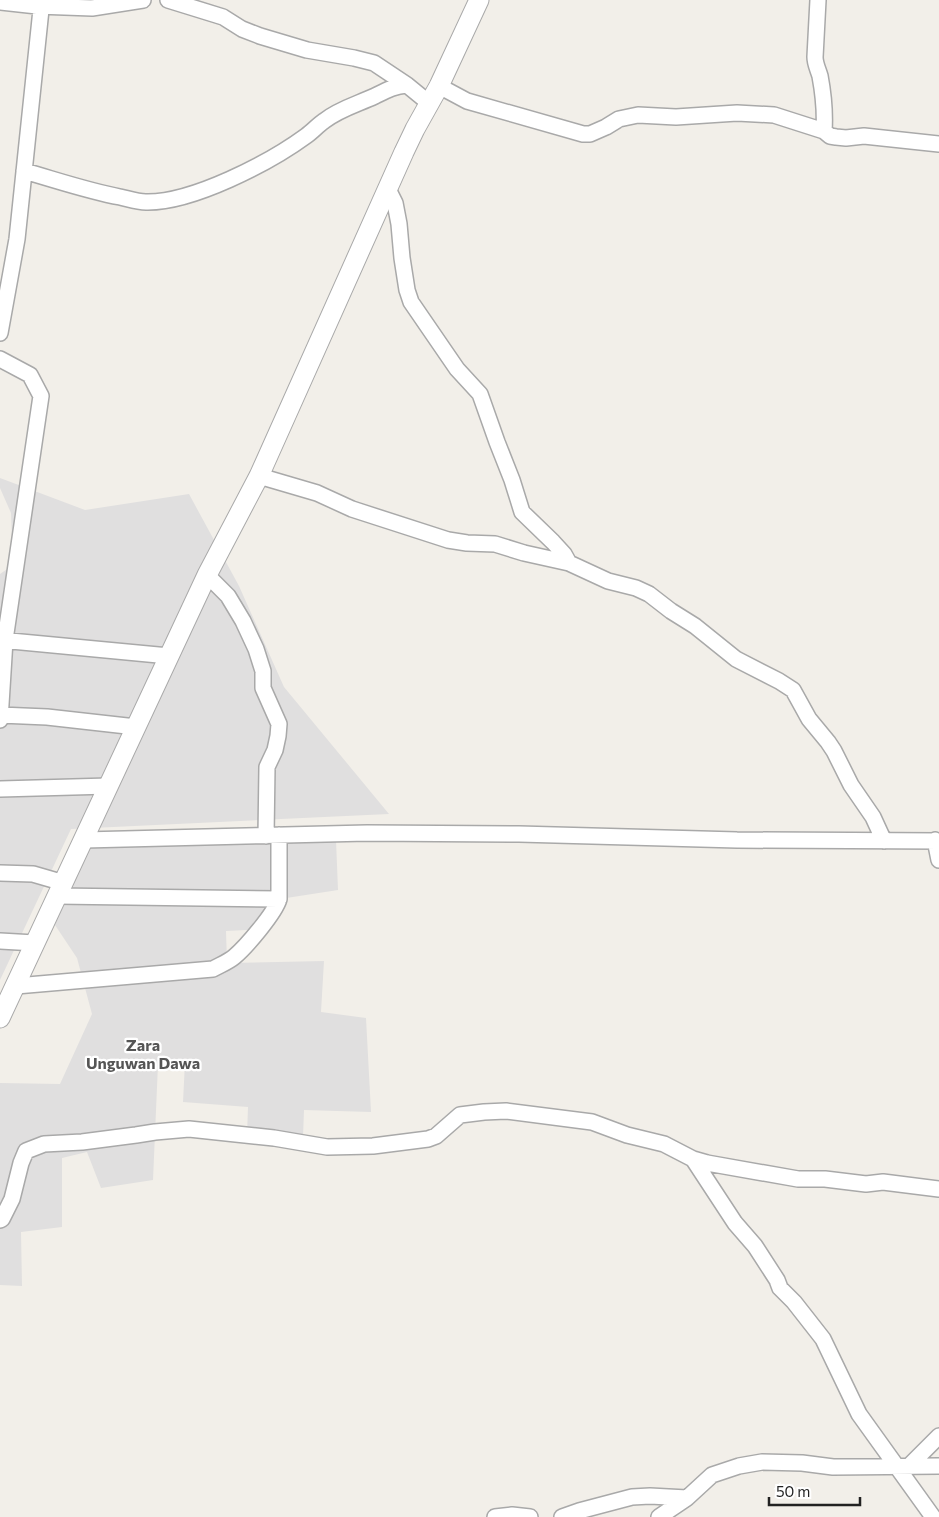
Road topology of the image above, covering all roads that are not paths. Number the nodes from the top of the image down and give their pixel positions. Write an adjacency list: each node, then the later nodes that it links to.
1 (143, 0): 6 (street)
2 (168, 0): 7 (street)
3 (479, 0): 8 (street)
4 (818, 0): 10 (street)
5 (0, 2): 6 (street)
6 (42, 3): 12 (street)
7 (407, 85): 9 (street); 12 (street)
8 (440, 86): 9 (street); 10 (street)
9 (429, 103): 13 (street)
10 (824, 131): 11 (street)
11 (939, 144)
12 (24, 171): 14 (street)
13 (388, 189): 16 (street); 17 (street)
14 (0, 333)
15 (0, 359): 19 (street)
16 (258, 476): 17 (street); 18 (street)
17 (569, 563): 28 (street)
18 (207, 575): 20 (street); 26 (street)
19 (2, 640): 20 (street); 21 (street)
20 (169, 656): 23 (street)
21 (0, 715): 22 (street); 23 (street)
22 (0, 720)
23 (136, 727): 24 (street)
24 (108, 786): 25 (street); 27 (street)
25 (0, 789)
26 (273, 835): 27 (street); 28 (street); 33 (street)
27 (84, 840): 32 (street)
28 (884, 840): 29 (street)
29 (937, 841): 30 (street)
30 (939, 860)
31 (0, 873): 32 (street)
32 (60, 889): 33 (street); 35 (street)
33 (279, 899): 36 (street)
34 (0, 941): 35 (street)
35 (36, 943): 36 (street)
36 (16, 986): 37 (street)
37 (0, 1018)
38 (693, 1160): 39 (street); 40 (street); 42 (street)
39 (939, 1189)
40 (0, 1220)
41 (939, 1436): 42 (street)
42 (902, 1466): 43 (street); 44 (street); 49 (street)
43 (939, 1466)
44 (687, 1498): 47 (street); 48 (street)
45 (495, 1517): 46 (street)
46 (530, 1517)
47 (562, 1517)
48 (659, 1517)
49 (933, 1517)

